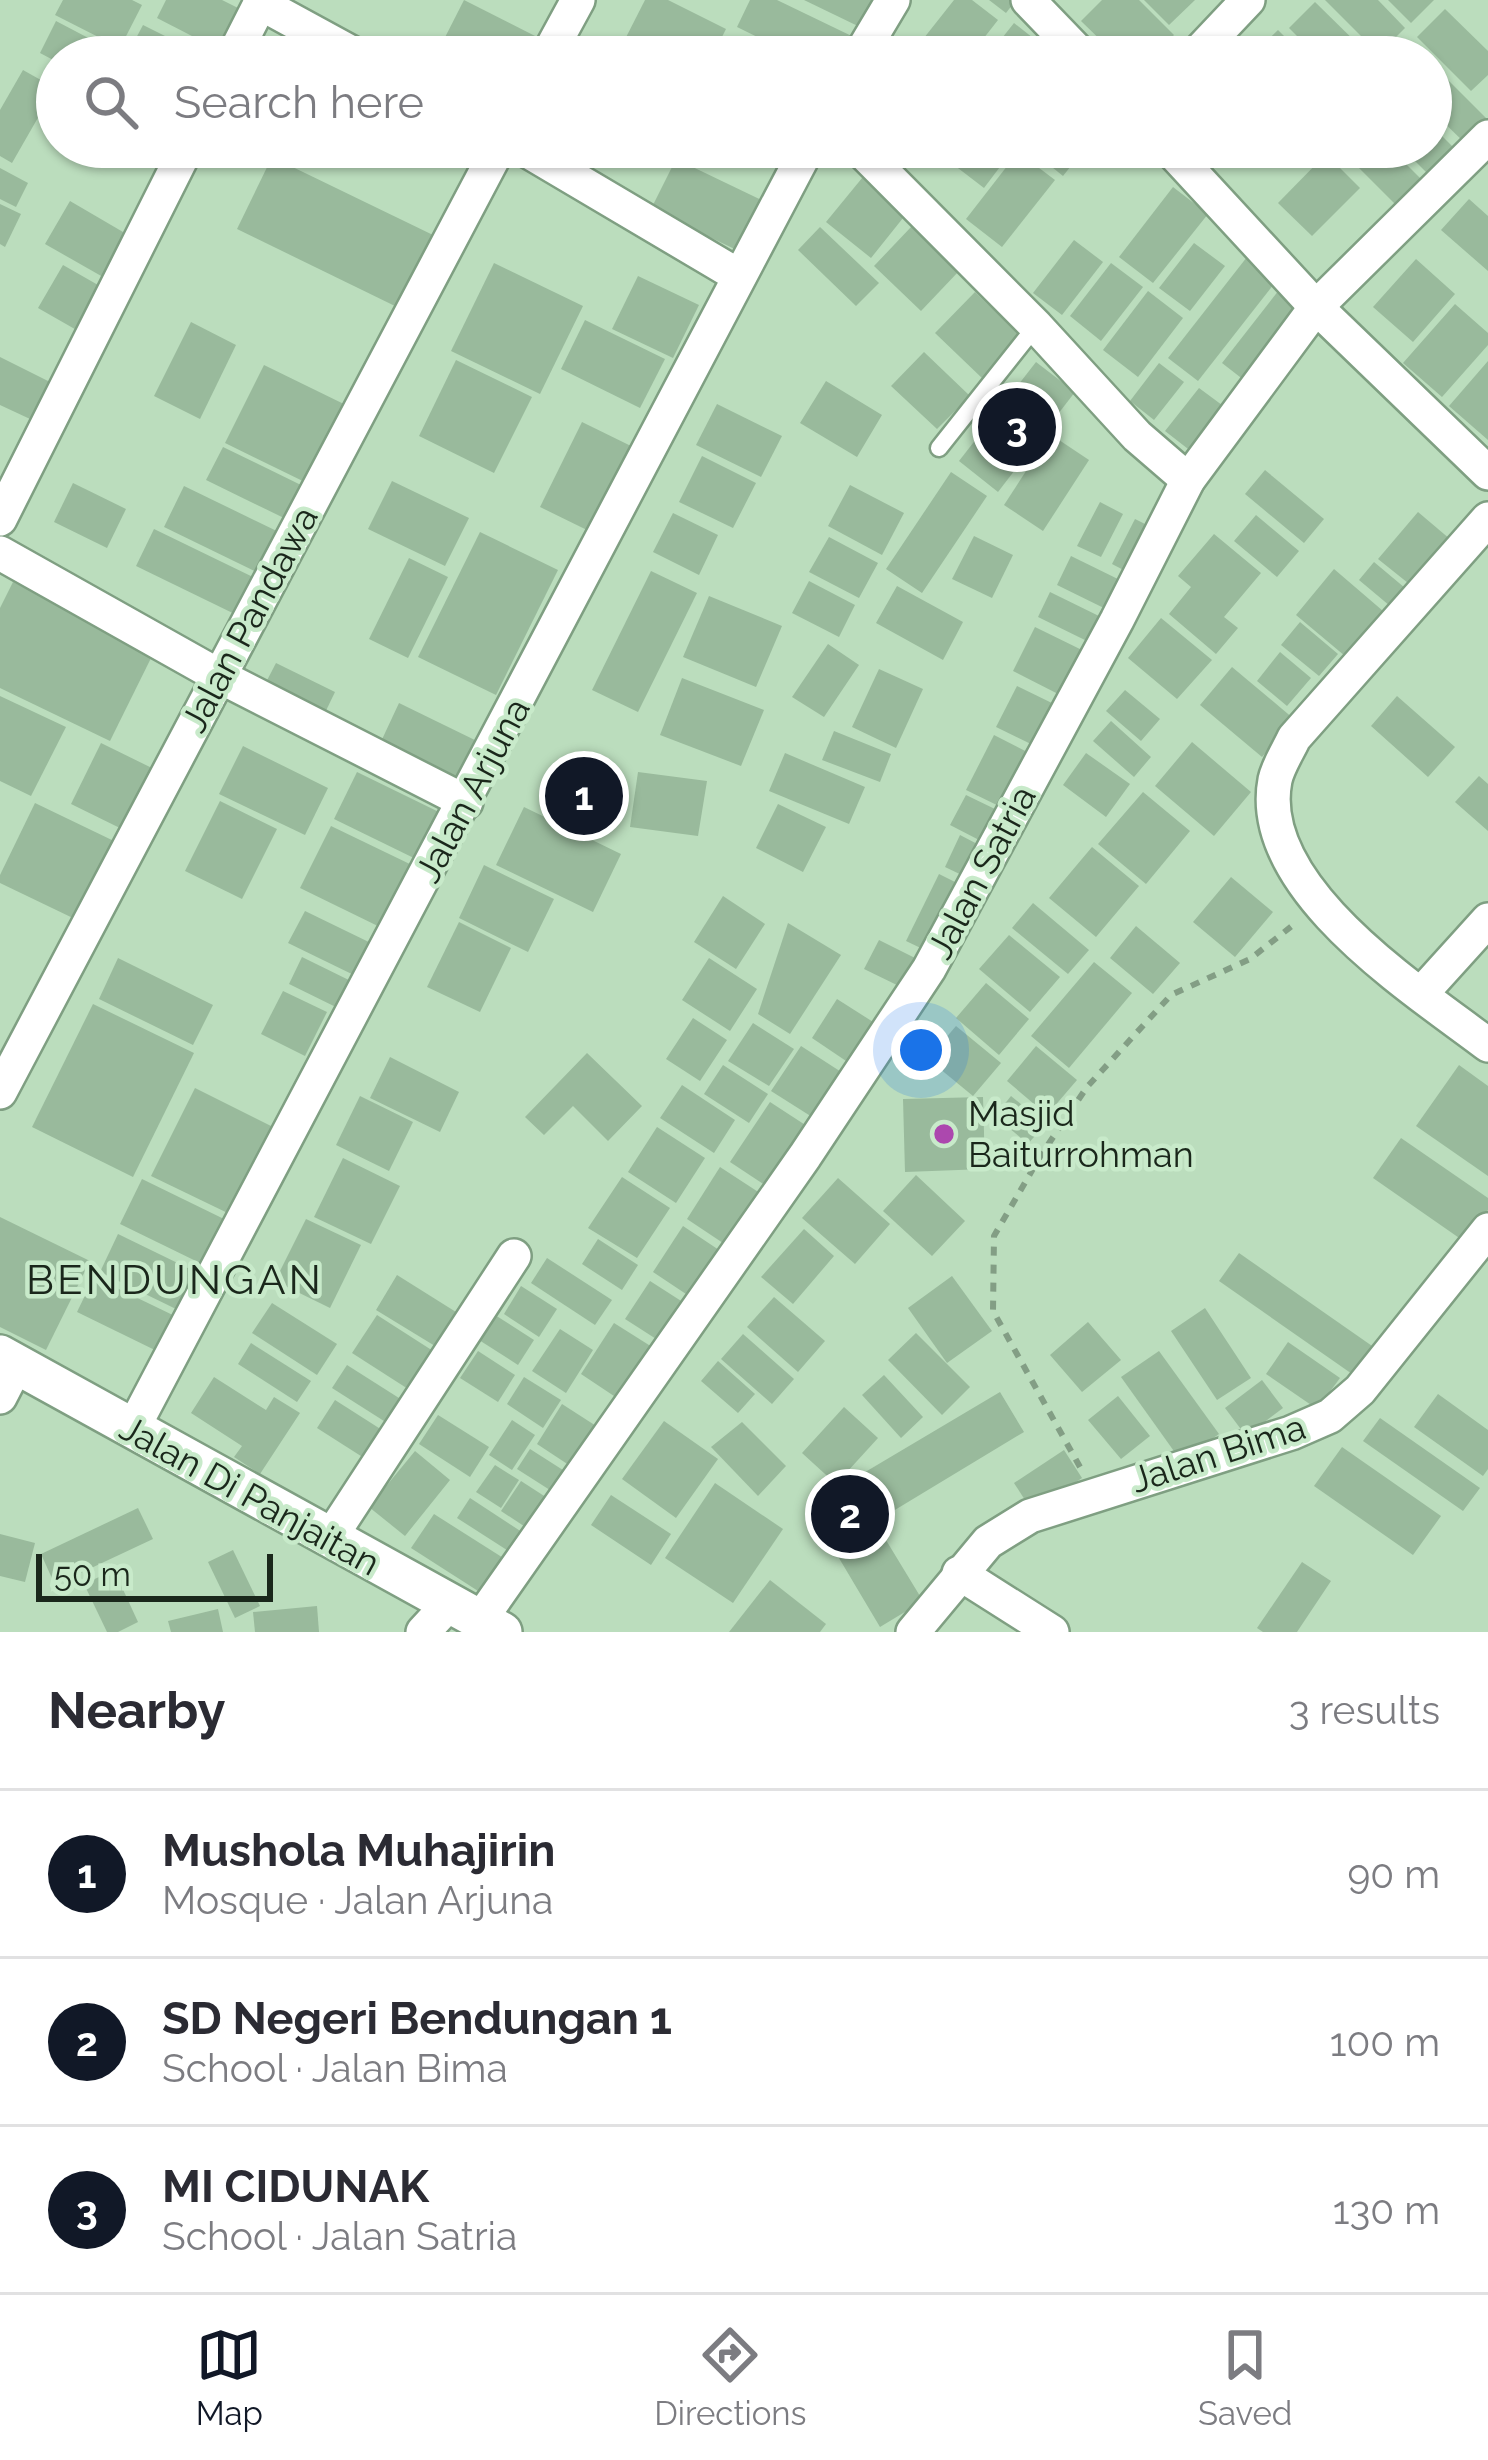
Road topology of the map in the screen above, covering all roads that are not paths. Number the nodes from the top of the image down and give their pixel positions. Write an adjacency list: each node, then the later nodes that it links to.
1 (578, 0): 8 (street)
2 (892, 0): 9 (street)
3 (1028, 0): 10 (street)
4 (1247, 0): 11 (street)
5 (261, 1): 6 (street); 7 (street)
6 (243, 36)
7 (322, 36)
8 (558, 36)
9 (871, 36)
10 (1063, 36)
11 (1214, 36)
12 (1488, 136): 20 (street, Jalan Satria)
13 (176, 168): 25 (street)
14 (488, 168): 28 (street, Jalan Pandawa)
15 (557, 168): 19 (street)
16 (797, 168): 19 (street, Jalan Arjuna)
17 (879, 168): 21 (street)
18 (1187, 168): 20 (street)
19 (740, 276): 29 (street, Jalan Arjuna)
20 (1316, 307): 23 (street); 24 (street, Jalan Satria)
21 (1036, 326): 22 (lane); 24 (street)
22 (939, 448)
23 (1488, 473)
24 (1188, 480): 40 (street, Jalan Satria)
25 (0, 518)
26 (1488, 519): 31 (street)
27 (0, 553): 28 (street)
28 (219, 676): 29 (street); 33 (street, Jalan Pandawa)
29 (466, 802): 37 (street, Jalan Arjuna)
30 (1488, 920): 31 (street)
31 (1421, 994): 32 (street)
32 (1488, 1045)
33 (2, 1084)
34 (1488, 1230): 39 (street, Jalan Bima)
35 (514, 1256): 38 (street)
36 (6, 1372): 37 (street, Jalan Di Panjaitan)
37 (132, 1430): 38 (street, Jalan Di Panjaitan)
38 (330, 1538): 40 (street, Jalan Di Panjaitan)
39 (959, 1573): 41 (street, Jalan Bima); 42 (street)
40 (463, 1622)
41 (913, 1632)
42 (1052, 1632)

